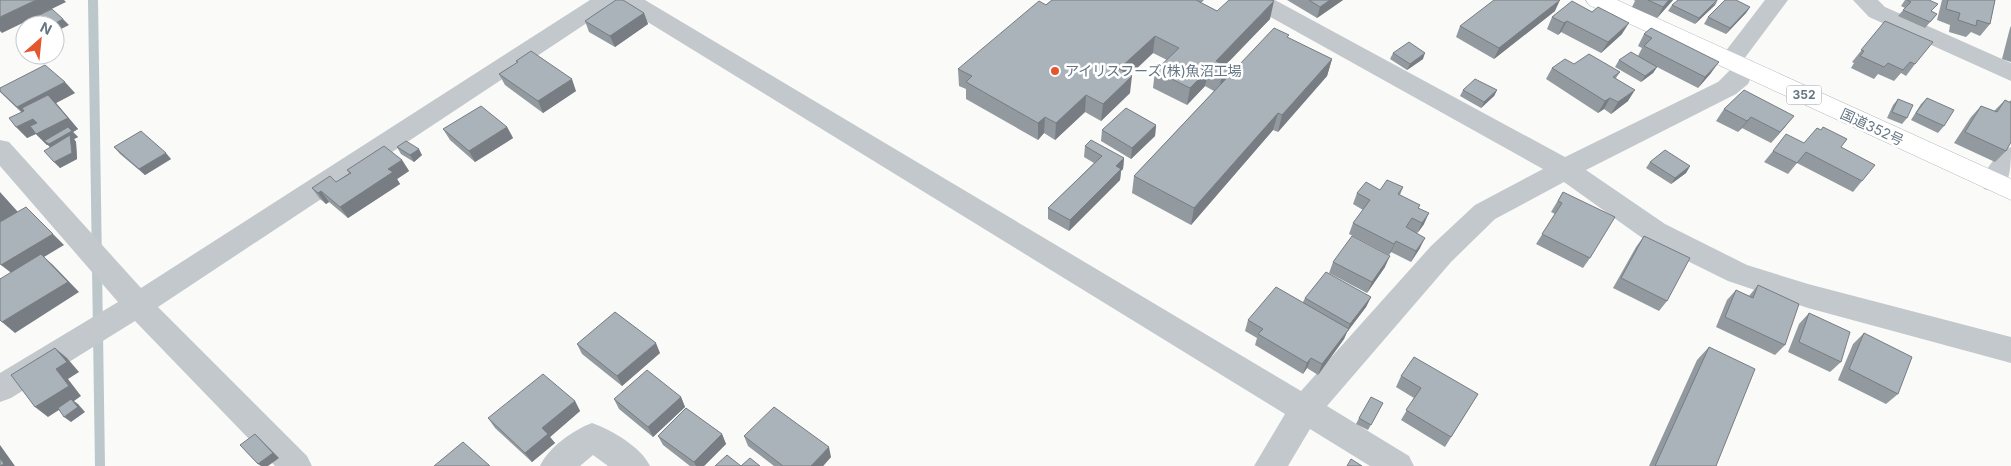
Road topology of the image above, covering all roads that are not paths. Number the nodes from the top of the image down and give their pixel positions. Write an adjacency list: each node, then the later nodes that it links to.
1 (606, 0): 13 (street)
2 (628, 0): 16 (street)
3 (1258, 0): 11 (street)
4 (1597, 0): 7 (highway, 国道352号 / 352)
5 (1777, 0): 7 (street)
6 (1864, 0): 8 (street)
7 (1737, 64): 11 (street); 12 (highway, 国道352号 / 352)
8 (2011, 73)
9 (0, 149): 13 (street)
10 (2011, 157): 12 (street)
11 (1565, 169): 14 (street); 16 (street)
12 (2002, 186)
13 (138, 305): 15 (street); 17 (street)
14 (2011, 350)
15 (0, 389)
16 (1305, 409): 20 (street); 21 (street)
17 (296, 466)
18 (556, 466): 19 (street)
19 (634, 466)
20 (1270, 466)
21 (1398, 466)

